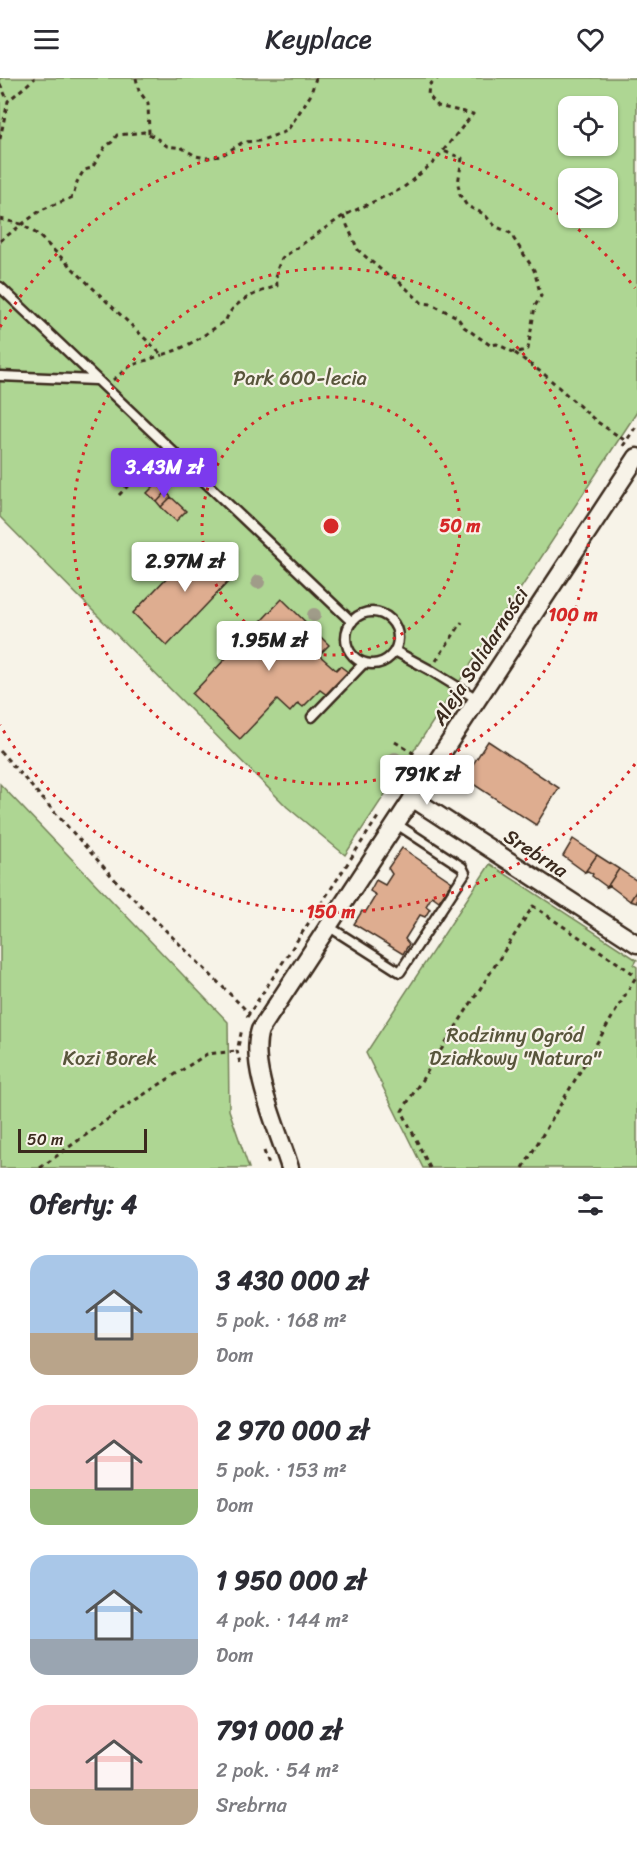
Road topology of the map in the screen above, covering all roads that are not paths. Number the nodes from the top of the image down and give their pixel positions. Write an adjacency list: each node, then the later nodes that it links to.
1 (0, 287): 3 (lane)
2 (0, 376): 3 (lane)
3 (96, 380): 5 (lane)
4 (637, 457): 8 (street, Aleja Solidarności)
5 (352, 622): 6 (lane); 7 (lane)
6 (395, 651): 7 (lane); 8 (lane)
7 (364, 663): 9 (lane)
8 (477, 699): 10 (street, Aleja Solidarności)
9 (312, 717)
10 (412, 798): 11 (street, Aleja Solidarności); 13 (street, Srebrna)
11 (395, 823): 12 (street, Aleja Solidarności); 12 (lane)
12 (327, 926): 14 (street, Aleja Solidarności)
13 (637, 944)
14 (290, 1168)

